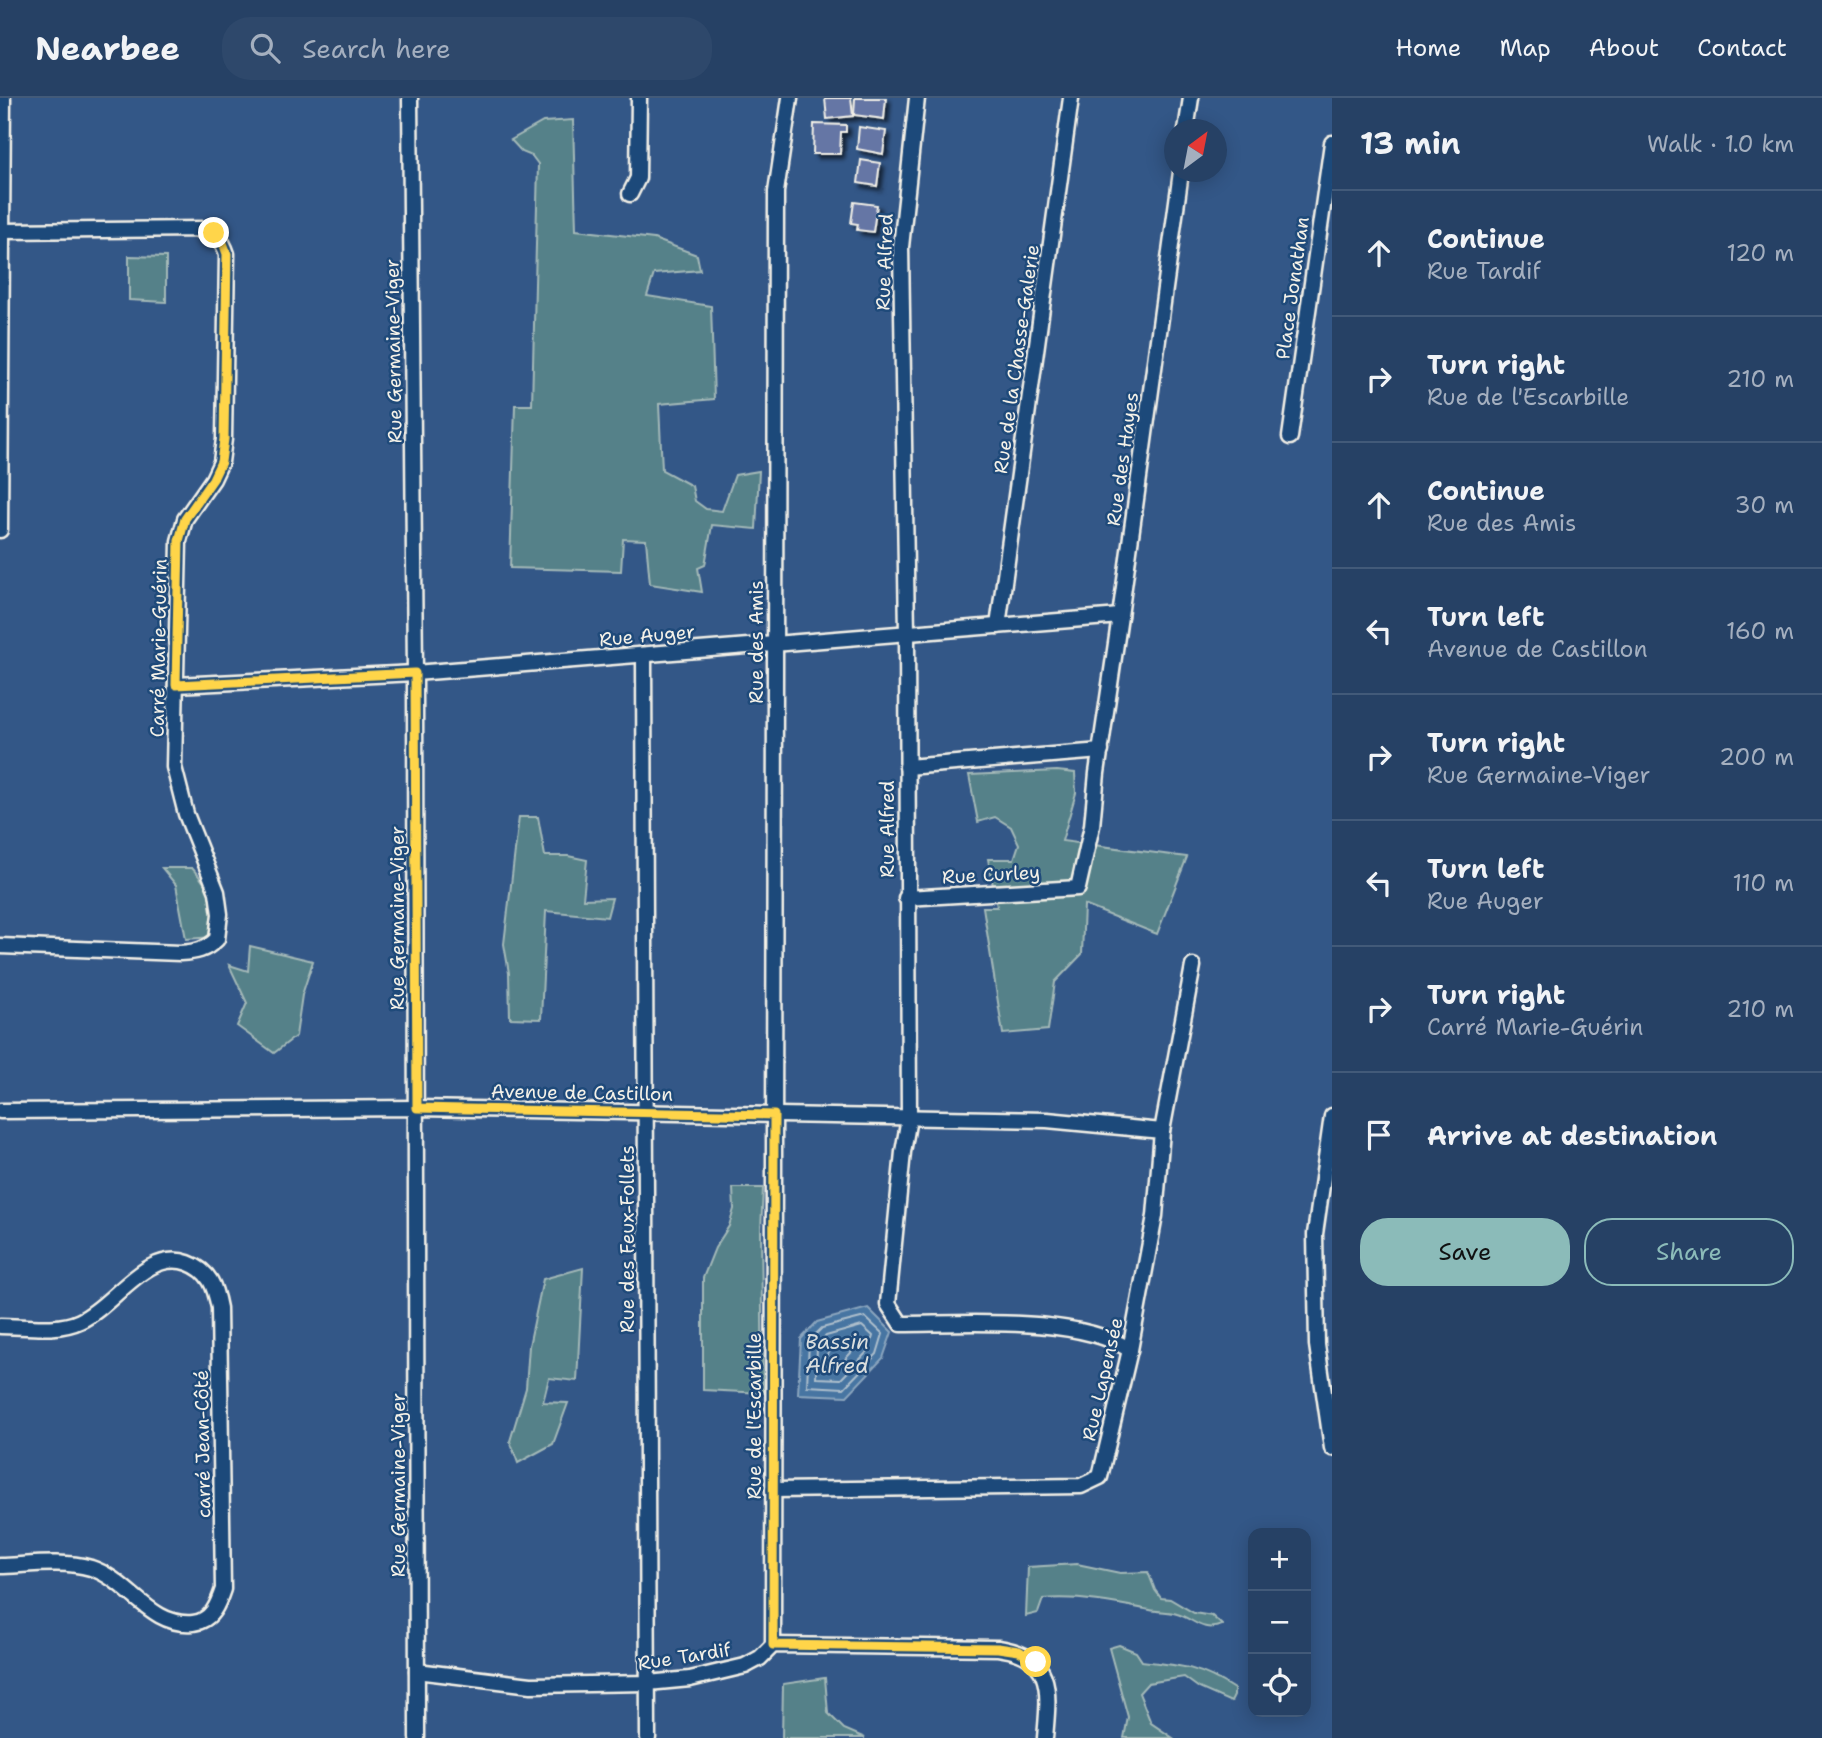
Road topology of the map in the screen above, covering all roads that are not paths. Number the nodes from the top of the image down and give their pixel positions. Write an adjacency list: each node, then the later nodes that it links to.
1 (3, 98): 12 (street)
2 (410, 98): 20 (street, Rue Germaine-Viger)
3 (639, 98): 11 (street)
4 (790, 98): 18 (street, Rue des Amis)
5 (917, 98): 17 (street, Rue Alfred)
6 (1071, 98): 16 (street, Rue de la Chasse-Galerie)
7 (1191, 98): 8 (street)
8 (1188, 119)
9 (1332, 143): 13 (street, Place Jonathan)
10 (1180, 182): 15 (street, Rue des Hayes)
11 (630, 194)
12 (2, 231): 14 (street); 21 (street, Carré Marie-Guérin)
13 (1290, 437)
14 (0, 530)
15 (1120, 616): 16 (street, Rue Auger); 22 (street, Rue des Hayes)
16 (998, 626): 17 (street, Rue Auger)
17 (907, 634): 18 (street, Rue Auger); 23 (street, Rue Alfred)
18 (775, 644): 19 (street, Rue Auger); 31 (street, Rue des Amis)
19 (644, 655): 20 (street, Rue Auger); 30 (street, Rue des Feux-Follets)
20 (415, 673): 21 (street, Rue Auger); 28 (street, Rue Germaine-Viger)
21 (176, 685): 26 (street, Carré Marie-Guérin)
22 (1101, 751): 23 (street); 24 (street, Rue des Hayes)
23 (907, 767): 25 (street, Rue Alfred)
24 (1078, 888): 25 (street, Rue Curley)
25 (906, 898): 33 (street, Rue Alfred)
26 (0, 946)
27 (1193, 966): 34 (street, Rue Lapensée)
28 (417, 1108): 29 (street, Avenue de Castillon); 30 (street, Avenue de Castillon); 42 (street, Rue Germaine-Viger)
29 (0, 1111)
30 (645, 1113): 31 (street, Avenue de Castillon); 43 (street, Rue des Feux-Follets)
31 (774, 1115): 33 (street, Avenue de Castillon); 35 (street, Rue des Amis)
32 (1332, 1116): 38 (street)
33 (909, 1118): 34 (street, Avenue de Castillon); 37 (street, Rue Alfred)
34 (1162, 1131): 37 (street, Rue Lapensée)
35 (774, 1188): 39 (street, Rue de l'Escarbille)
36 (0, 1326): 40 (street, carré Jean-Côté)
37 (1130, 1350): 39 (street, Rue Lapensée)
38 (1332, 1448)
39 (773, 1490): 41 (street, Rue de l'Escarbille)
40 (0, 1566)
41 (773, 1645): 43 (street, Rue Tardif); 46 (street)
42 (417, 1671): 43 (street, Rue Tardif); 44 (street, Rue Germaine-Viger)
43 (648, 1684): 45 (street, Rue des Feux-Follets)
44 (417, 1738)
45 (648, 1738)
46 (1045, 1738)

